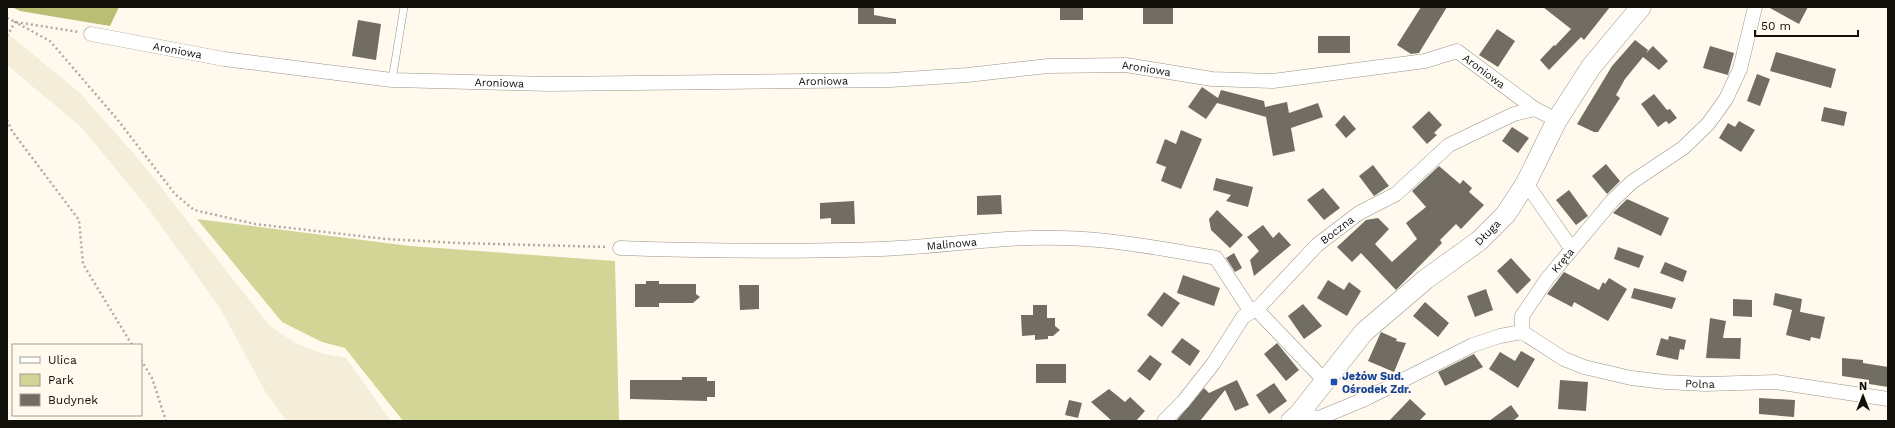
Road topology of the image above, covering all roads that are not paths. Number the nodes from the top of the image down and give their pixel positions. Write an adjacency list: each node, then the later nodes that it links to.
1 (404, 7): 5 (lane)
2 (1641, 7): 7 (street, Długa)
3 (1755, 7): 10 (street, Kręta)
4 (91, 34): 5 (street, Aroniowa)
5 (392, 80): 6 (street, Aroniowa)
6 (1535, 109): 7 (street); 11 (street, Boczna)
7 (1557, 120): 8 (street, Długa)
8 (1526, 183): 10 (street); 13 (street, Długa)
9 (620, 248): 11 (street, Malinowa)
10 (1571, 248): 12 (street, Kręta)
11 (1253, 311): 13 (street, Malinowa); 16 (street, Boczna)
12 (1522, 332): 14 (street, Polna); 15 (street)
13 (1325, 381): 15 (street, Długa)
14 (1888, 400)
15 (1294, 418)
16 (1164, 421)

